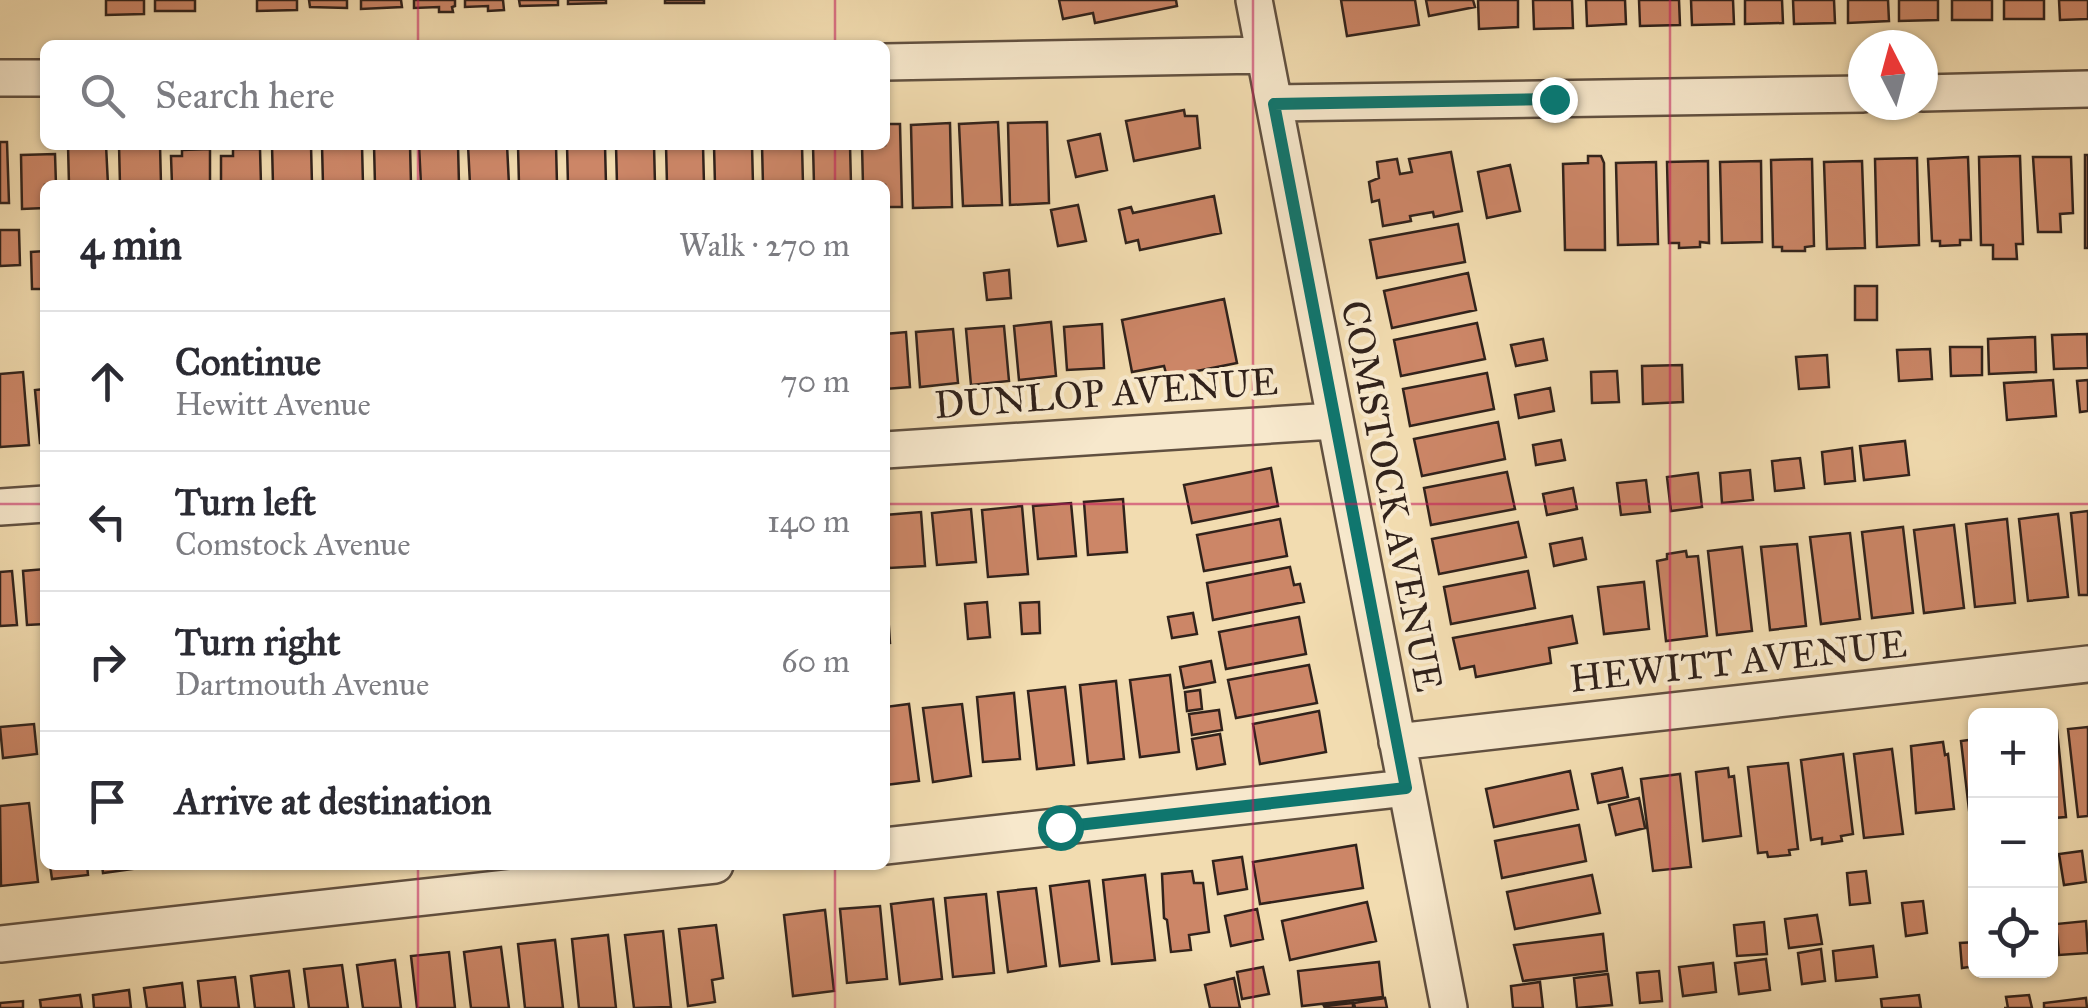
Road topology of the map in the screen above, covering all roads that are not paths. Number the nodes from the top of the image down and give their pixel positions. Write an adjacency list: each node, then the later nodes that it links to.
1 (1254, 0): 2 (street, COMSTOCK AVENUE)
2 (1264, 55): 3 (street); 9 (street, COMSTOCK AVENUE)
3 (890, 62)
4 (0, 78): 5 (street)
5 (40, 78)
6 (2088, 89): 7 (street)
7 (1938, 92)
8 (1848, 94): 9 (street)
9 (1274, 104): 10 (street, COMSTOCK AVENUE)
10 (1333, 422): 11 (street, DUNLOP AVENUE); 15 (street, COMSTOCK AVENUE)
11 (890, 450)
12 (40, 504): 13 (street)
13 (0, 507)
14 (2088, 664): 15 (street, HEWITT AVENUE)
15 (1397, 742): 16 (street, COMSTOCK AVENUE)
16 (1406, 788): 17 (street); 20 (street, COMSTOCK AVENUE)
17 (890, 845)
18 (670, 870): 19 (street)
19 (0, 944)
20 (1449, 1008)

